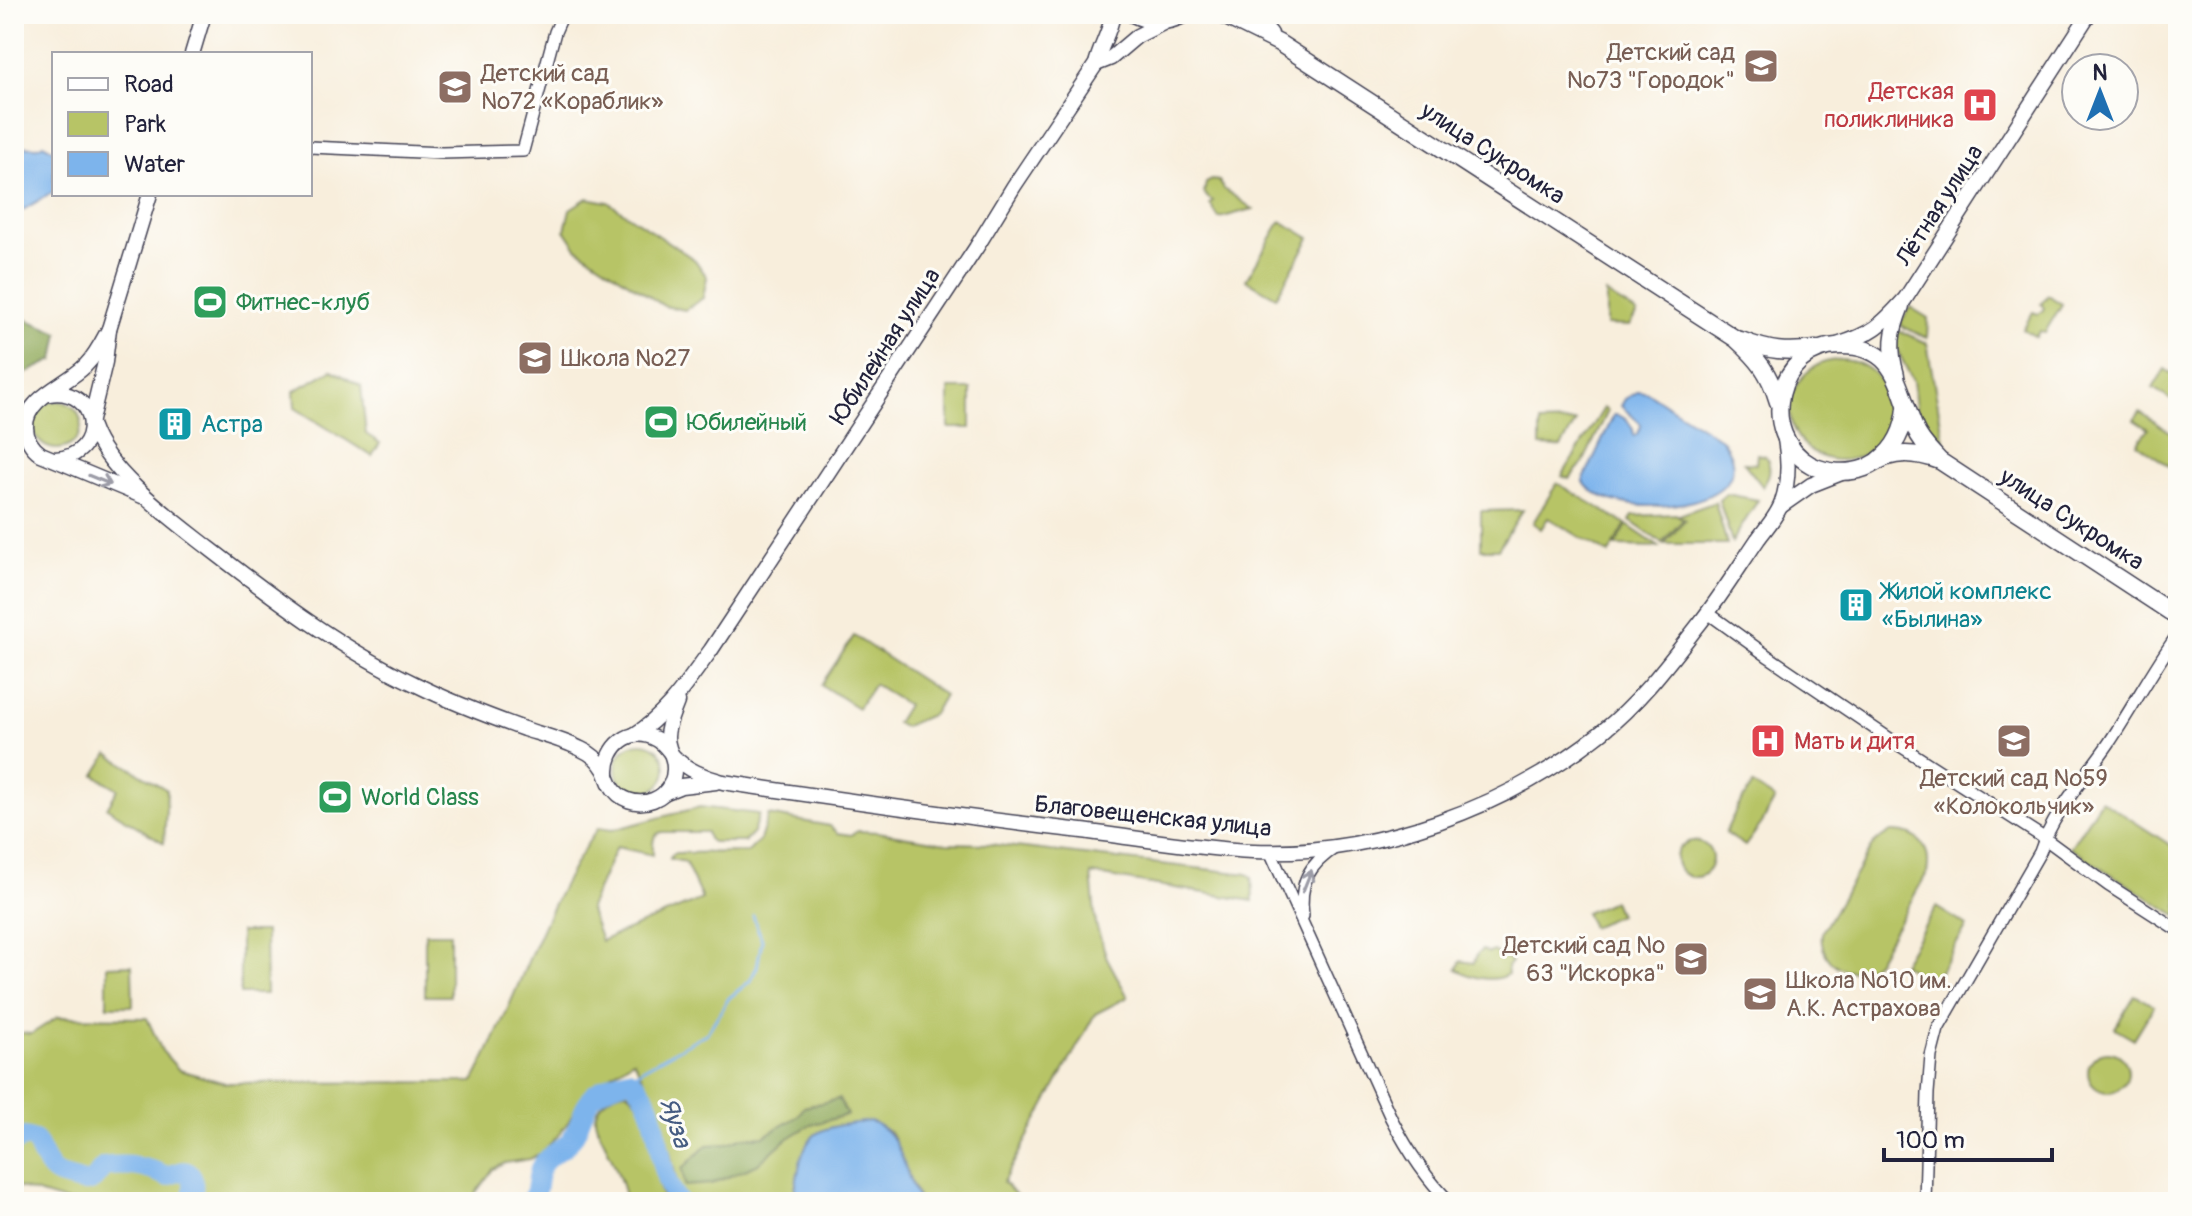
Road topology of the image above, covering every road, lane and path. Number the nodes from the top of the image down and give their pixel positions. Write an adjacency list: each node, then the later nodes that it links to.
1 (204, 14): 10 (street)
2 (563, 14): 12 (street)
3 (1113, 14): 11 (street, Юбилейная улица)
4 (1133, 14): 8 (main road)
5 (1220, 14): 9 (main road, улица Сукромка)
6 (1252, 14): 9 (main road)
7 (2089, 14): 14 (street, Лётная улица)
8 (1177, 17): 11 (street, Юбилейная улица)
9 (1279, 43): 16 (main road, улица Сукромка)
10 (193, 52)
11 (1096, 64): 32 (street, Юбилейная улица)
12 (312, 147)
13 (149, 196): 15 (street)
14 (1905, 299): 17 (street); 18 (street)
15 (109, 329): 19 (street); 21 (street)
16 (1736, 339): 17 (main road, улица Сукромка); 20 (main road, улица Сукромка)
17 (1829, 347): 18 (main road); 20 (main road)
18 (1901, 387): 24 (main road); 25 (main road)
19 (49, 394): 21 (street); 23 (street)
20 (1778, 404): 22 (main road)
21 (91, 424): 23 (street); 27 (street)
22 (1784, 435): 26 (main road); 28 (street)
23 (55, 459): 27 (street, one-way to 27)
24 (1940, 461): 25 (main road); 30 (main road, улица Сукромка)
25 (1874, 464): 26 (main road)
26 (1844, 472): 28 (street)
27 (146, 498): 34 (street)
28 (1781, 506): 29 (street, Благовещенская улица)
29 (1708, 613): 39 (street); 40 (street, Благовещенская улица)
30 (2178, 617)
31 (2178, 634): 39 (street)
32 (681, 690): 33 (street, Юбилейная улица); 35 (street, Юбилейная улица)
33 (628, 738): 34 (street); 35 (street); 36 (street)
34 (580, 748): 36 (street)
35 (671, 753): 37 (street); 38 (street)
36 (607, 773): 38 (street)
37 (723, 782): 38 (street); 41 (street, Благовещенская улица)
38 (665, 792)
39 (2044, 838): 43 (street); 45 (street)
40 (1339, 845): 41 (street, Благовещенская улица); 42 (street, one-way to 40)
41 (1270, 851): 42 (street)
42 (1305, 929): 44 (street)
43 (2178, 930)
44 (1450, 1202)
45 (1925, 1202)

